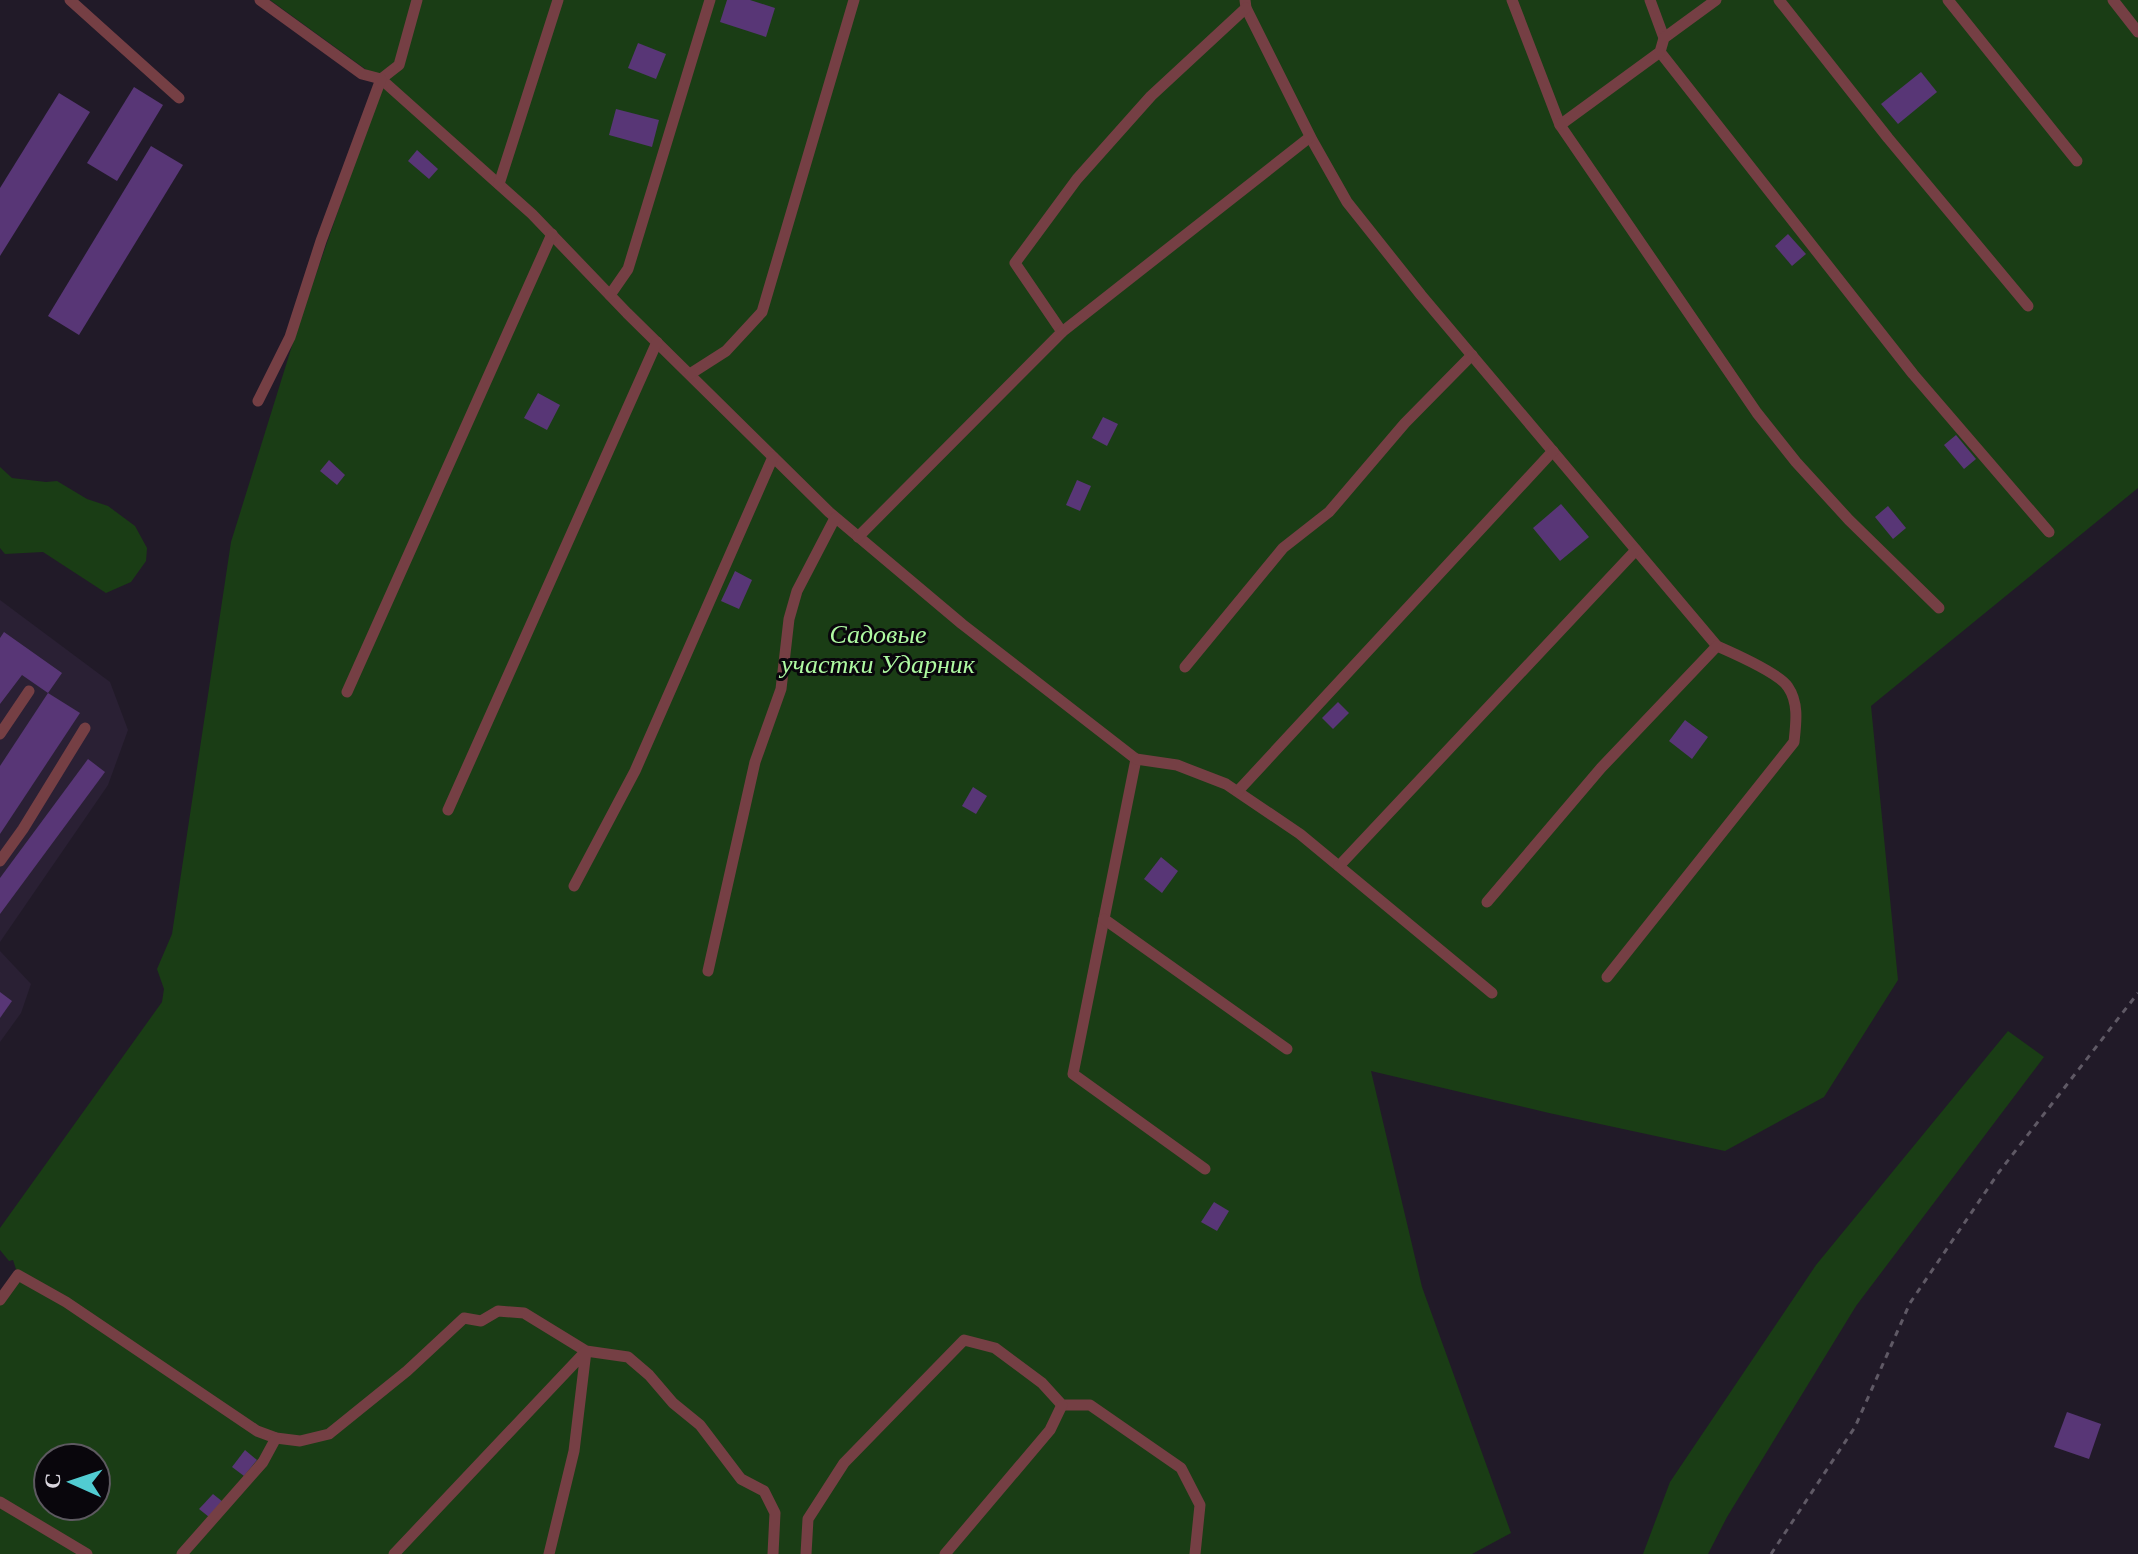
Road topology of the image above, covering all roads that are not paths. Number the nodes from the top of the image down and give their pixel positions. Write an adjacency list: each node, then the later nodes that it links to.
1 (70, 0): 18 (lane)
2 (260, 0): 17 (lane)
3 (417, 0): 17 (lane)
4 (558, 0): 22 (lane)
5 (710, 0): 24 (lane)
6 (854, 0): 29 (lane)
7 (1512, 0): 19 (lane)
8 (1650, 0): 15 (lane)
9 (1716, 0): 15 (lane)
10 (1779, 0): 25 (lane)
11 (1948, 0): 21 (lane)
12 (2113, 0): 14 (lane)
13 (1245, 4): 20 (lane); 26 (lane)
14 (2138, 32)
15 (1664, 38): 16 (lane)
16 (1660, 52): 19 (lane); 34 (lane)
17 (381, 79): 22 (lane); 30 (lane)
18 (179, 98)
19 (1560, 125): 37 (lane)
20 (1310, 137): 26 (lane); 28 (lane)
21 (2077, 161)
22 (499, 184): 23 (lane)
23 (552, 234): 24 (lane); 41 (lane)
24 (610, 295): 27 (lane)
25 (2028, 306)
26 (1062, 332): 35 (lane)
27 (657, 342): 29 (lane); 46 (lane)
28 (1472, 355): 31 (lane); 39 (lane)
29 (690, 374): 32 (lane)
30 (258, 401)
31 (1553, 451): 36 (lane); 45 (lane)
32 (773, 457): 33 (lane); 49 (lane)
33 (835, 518): 35 (lane); 52 (lane)
34 (2049, 532)
35 (858, 537): 44 (lane)
36 (1636, 550): 38 (lane); 48 (lane)
37 (1939, 608)
38 (1717, 646): 50 (lane); 53 (lane)
39 (1185, 667)
40 (29, 691): 43 (lane)
41 (347, 692)
42 (85, 728): 47 (lane)
43 (0, 734)
44 (1136, 759): 45 (lane); 51 (lane)
45 (1238, 791): 48 (lane)
46 (448, 810)
47 (0, 861)
48 (1339, 866): 54 (lane)
49 (574, 886)
50 (1487, 902)
51 (1104, 919): 55 (lane); 56 (lane)
52 (708, 971)
53 (1607, 977)
54 (1492, 993)
55 (1287, 1049)
56 (1205, 1169)
57 (0, 1300): 60 (lane)
58 (586, 1351): 60 (lane); 64 (lane); 65 (lane); 66 (lane)
59 (1062, 1405): 67 (lane); 68 (lane); 69 (lane)
60 (276, 1438): 63 (lane)
61 (0, 1502): 62 (lane)
62 (87, 1554)
63 (182, 1554)
64 (394, 1554)
65 (549, 1554)
66 (773, 1554)
67 (806, 1554)
68 (945, 1554)
69 (1195, 1554)

